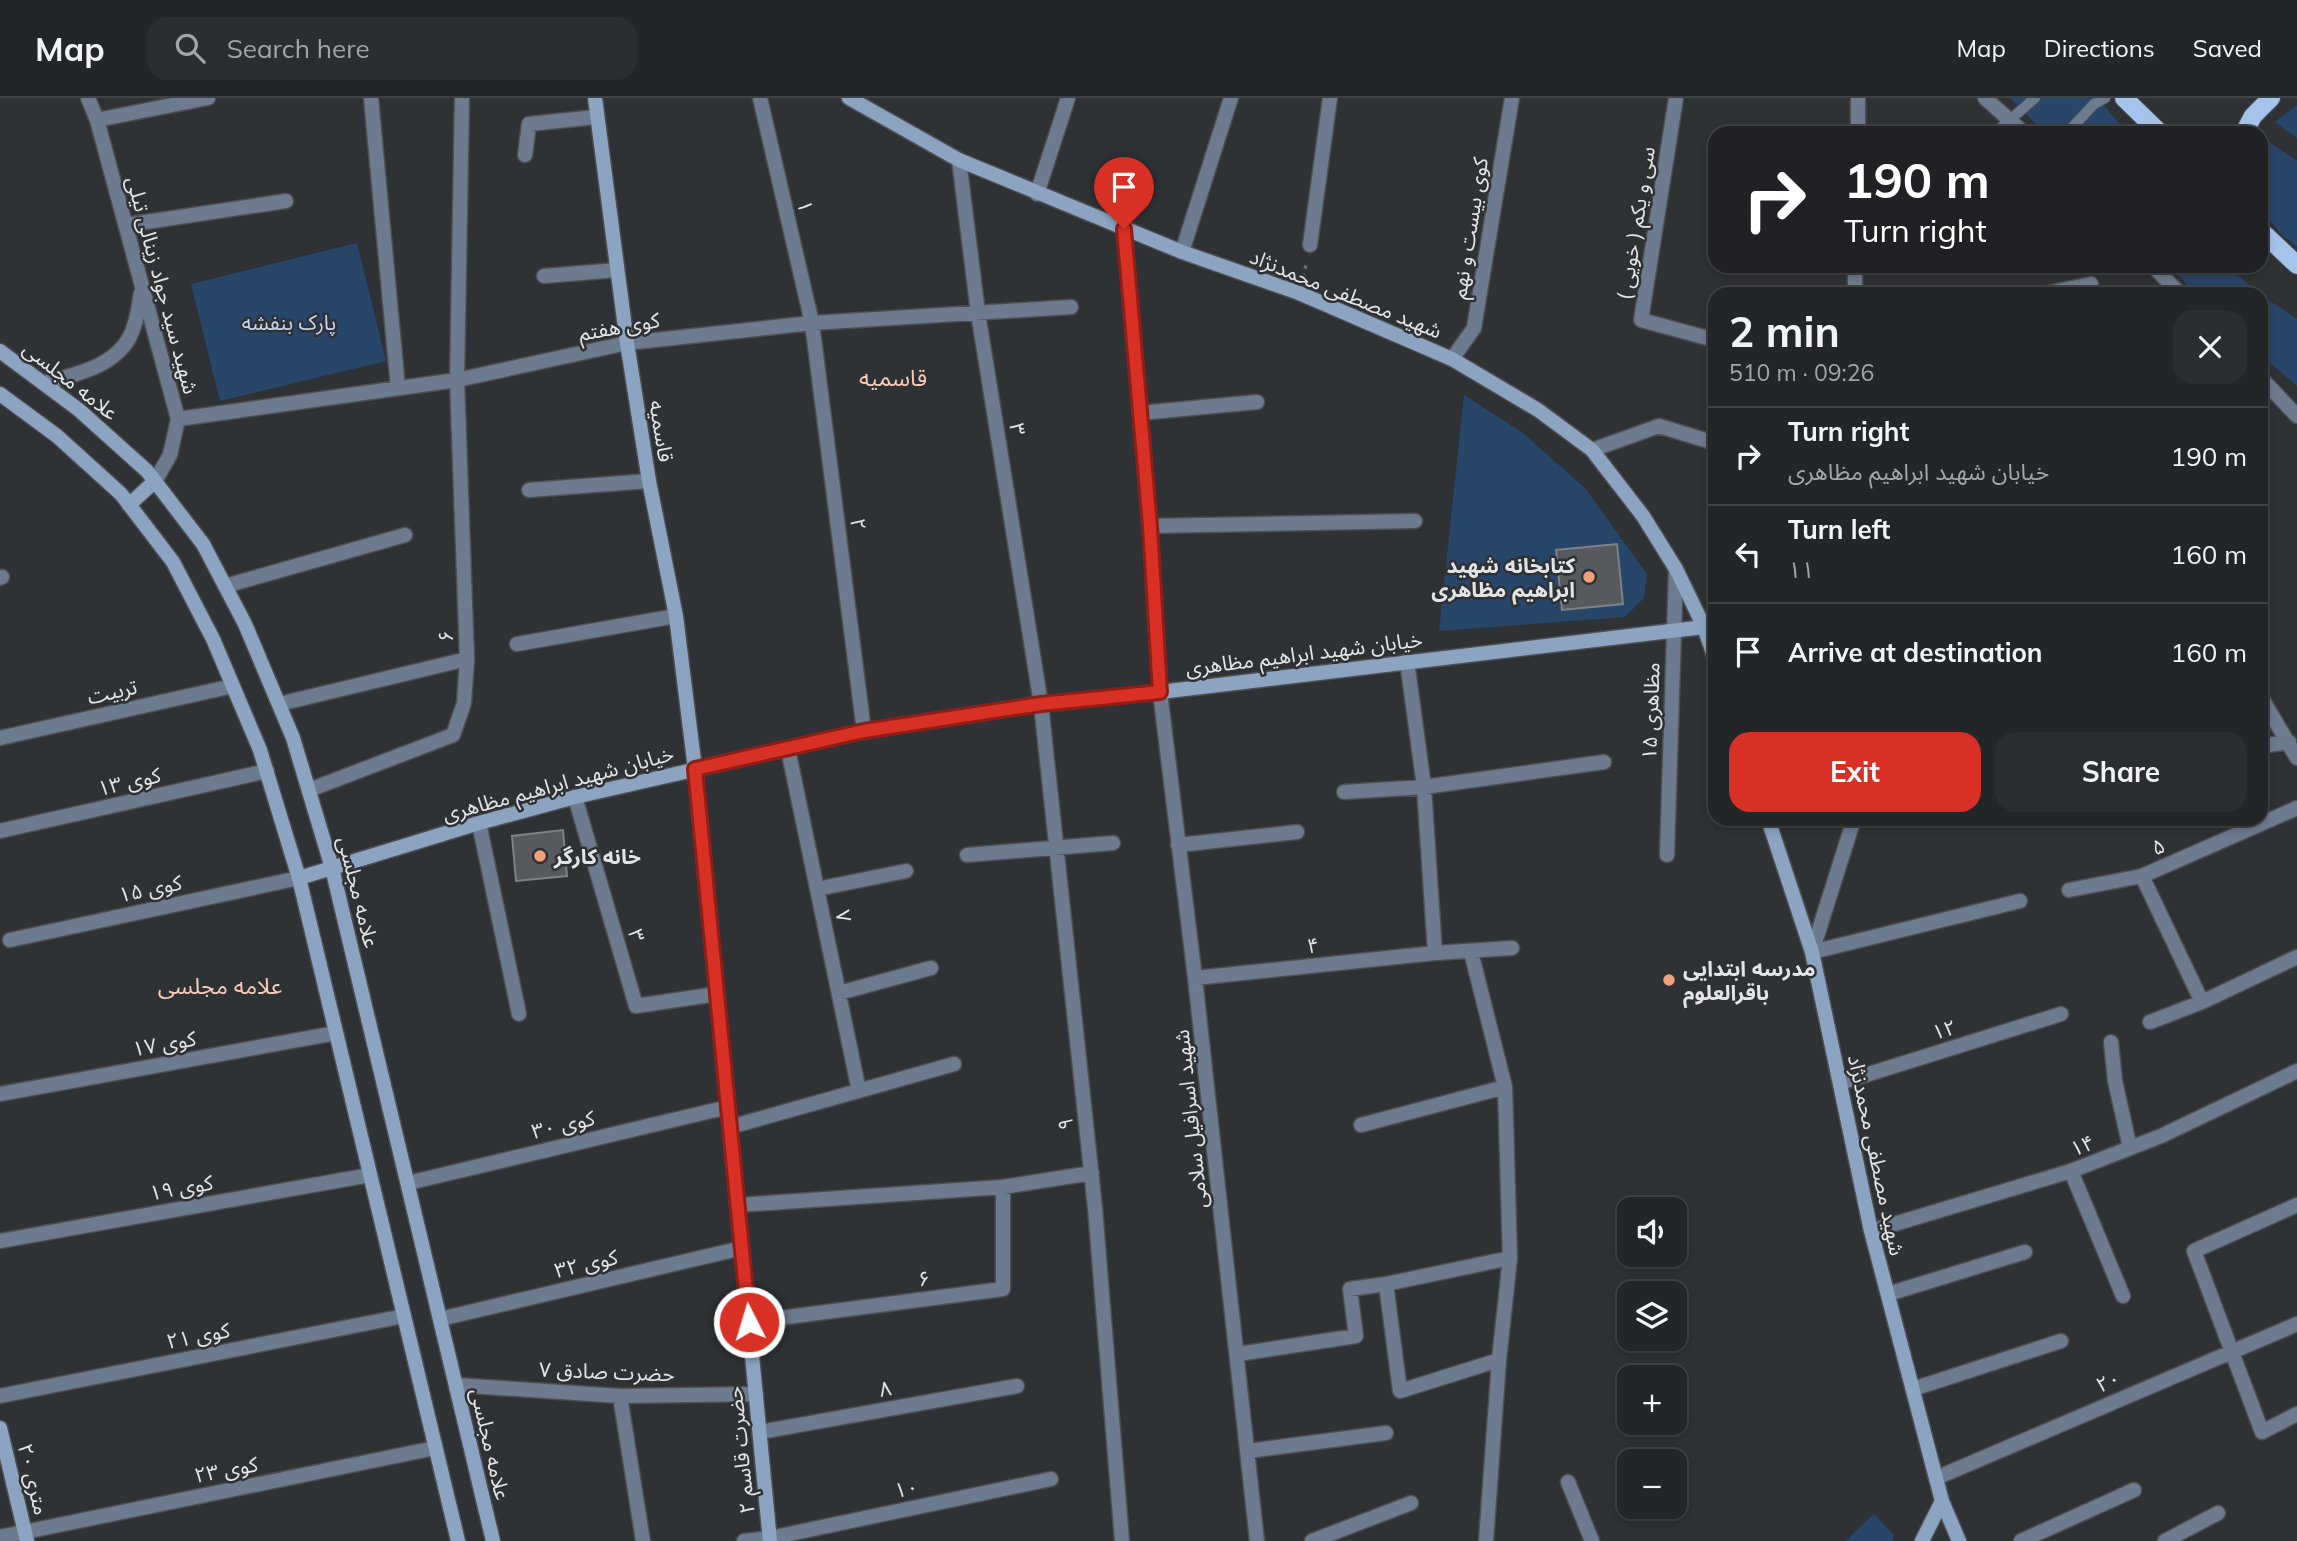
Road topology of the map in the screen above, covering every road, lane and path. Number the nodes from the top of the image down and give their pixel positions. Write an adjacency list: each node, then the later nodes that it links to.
1 (88, 98): 20 (street, شهید سید جواد زینالی تیلی)
2 (208, 98): 20 (street)
3 (371, 98): 56 (street)
4 (462, 98): 53 (street, ۶)
5 (595, 98): 19 (main road, قاسمیه)
6 (760, 98): 48 (street, ۱)
7 (849, 98): 29 (main road, شهید مصطفی محمدنژاد)
8 (1068, 98): 30 (street)
9 (1231, 98): 36 (street)
10 (1330, 98): 35 (street)
11 (1512, 98): 52 (street, کوی بیست و نهم)
12 (1676, 98): 49 (street, سی و یکم ( خویی ))
13 (1858, 98): 22 (street)
14 (1985, 98): 21 (street)
15 (2035, 98): 21 (lane)
16 (2105, 98): 25 (lane)
17 (2124, 98): 26 (main road)
18 (2271, 98): 27 (main road)
19 (596, 117): 28 (street); 38 (main road, قاسمیه)
20 (97, 120): 32 (street, شهید سید جواد زینالی تیلی)
21 (2010, 120): 23 (lane); 24 (street)
22 (1858, 126)
23 (2003, 126)
24 (2016, 126)
25 (2074, 126)
26 (2153, 126)
27 (2248, 126)
28 (525, 155)
29 (958, 160): 30 (main road, شهید مصطفی محمدنژاد); 47 (street, ۳)
30 (1037, 194): 33 (main road, شهید مصطفی محمدنژاد)
31 (286, 201): 32 (street)
32 (126, 225): 44 (street, شهید سید جواد زینالی تیلی)
33 (1124, 229): 36 (main road, شهید مصطفی محمدنژاد); 59 (street, شهید اسرافیل سلامی)
34 (2268, 238): 37 (main road)
35 (1310, 245): 45 (path)
36 (1182, 252): 45 (main road, شهید مصطفی محمدنژاد)
37 (2297, 265)
38 (617, 270): 40 (street); 50 (main road, قاسمیه)
39 (2160, 273): 43 (street)
40 (544, 276)
41 (2091, 284): 42 (street)
42 (2077, 287)
43 (2173, 287)
44 (142, 288): 54 (street); 61 (street, شهید سید جواد زینالی تیلی)
45 (1299, 293): 52 (main road, شهید مصطفی محمدنژاد)
46 (1071, 307): 47 (street, کوی هفتم)
47 (978, 313): 48 (street, کوی هفتم); 83 (street, ۳)
48 (812, 323): 50 (street, کوی هفتم); 85 (street, ۲)
49 (1708, 338)
50 (627, 343): 53 (street, کوی هفتم); 65 (main road, قاسمیه)
51 (0, 351): 54 (main road, علامه مجلسی)
52 (1452, 359): 63 (main road, شهید مصطفی محمدنژاد)
53 (457, 380): 56 (street, کوی هفتم); 78 (street, ۶)
54 (44, 383): 64 (main road, علامه مجلسی)
55 (2268, 385): 60 (street)
56 (398, 388): 61 (street, کوی هفتم)
57 (0, 394): 67 (main road)
58 (1258, 402): 59 (street)
59 (1140, 413): 69 (street, شهید اسرافیل سلامی)
60 (2297, 416)
61 (178, 419): 64 (street, شهید سید جواد زینالی تیلی)
62 (1708, 441): 63 (street)
63 (1592, 450): 71 (main road, شهید مصطفی محمدنژاد)
64 (155, 481): 67 (main road); 72 (main road, علامه مجلسی)
65 (649, 481): 66 (street); 73 (main road, قاسمیه)
66 (529, 490)
67 (129, 505): 80 (main road)
68 (1415, 521): 69 (street)
69 (1150, 526): 81 (street, شهید اسرافیل سلامی)
70 (405, 535): 72 (street)
71 (1676, 569): 74 (main road, شهید مصطفی محمدنژاد); 76 (street, ۱۵ مظاهری)
72 (225, 586): 82 (main road, علامه مجلسی)
73 (676, 616): 77 (street); 92 (main road, قاسمیه)
74 (1708, 624)
75 (1708, 627): 76 (main road, خیابان شهید ابراهیم مظاهری)
76 (1673, 632): 79 (main road, خیابان شهید ابراهیم مظاهری); 110 (street, ۱۵ مظاهری)
77 (517, 644)
78 (467, 659): 82 (street); 95 (street, ۶)
79 (1407, 661): 81 (main road, خیابان شهید ابراهیم مظاهری); 94 (street)
80 (233, 686): 86 (street, تربیت); 93 (main road)
81 (1160, 692): 83 (main road, خیابان شهید ابراهیم مظاهری); 107 (street, شهید اسرافیل سلامی)
82 (279, 704): 95 (main road, علامه مجلسی)
83 (1041, 704): 85 (main road, خیابان شهید ابراهیم مظاهری); 108 (street, ۹)
84 (2268, 708): 87 (street)
85 (864, 731): 89 (main road, خیابان شهید ابراهیم مظاهری)
86 (0, 738)
87 (2289, 742): 88 (street); 90 (street)
88 (2268, 745)
89 (788, 749): 92 (main road, خیابان شهید ابراهیم مظاهری); 115 (street, ۷)
90 (2297, 758)
91 (1604, 762): 94 (street)
92 (695, 769): 97 (main road, خیابان شهید ابراهیم مظاهری); 127 (main road, ۲ حضرت قاسم)
93 (267, 771): 104 (street, کوی ۱۳); 114 (main road)
94 (1424, 788): 96 (street); 122 (street)
95 (309, 790): 111 (main road, علامه مجلسی)
96 (1345, 792)
97 (575, 797): 100 (main road, خیابان شهید ابراهیم مظاهری); 127 (street, ۳)
98 (2297, 808): 99 (street, ۵)
99 (2268, 821)
100 (479, 823): 111 (main road, خیابان شهید ابراهیم مظاهری); 129 (street)
101 (1770, 826): 121 (main road, شهید مصطفی محمدنژاد)
102 (1852, 826): 121 (street)
103 (2256, 826): 113 (street, ۵)
104 (0, 831)
105 (1297, 832): 107 (street)
106 (1113, 843): 108 (street)
107 (1178, 845): 125 (street, شهید اسرافیل سلامی)
108 (1056, 848): 109 (street); 145 (street, ۹)
109 (967, 855)
110 (1667, 855)
111 (332, 868): 114 (main road, خیابان شهید ابراهیم مظاهری); 147 (main road, علامه مجلسی)
112 (906, 871): 115 (street)
113 (2142, 876): 116 (street, ۵); 128 (street)
114 (299, 878): 118 (street, کوی ۱۵); 132 (main road)
115 (817, 889): 126 (street, ۷)
116 (2069, 890)
117 (2020, 901): 121 (street)
118 (10, 940)
119 (1512, 948): 120 (street, ۴)
120 (1471, 952): 122 (street, ۴); 137 (street)
121 (1812, 952): 136 (main road, شهید مصطفی محمدنژاد)
122 (1435, 953): 125 (street, ۴)
123 (2297, 957): 128 (street)
124 (931, 968): 126 (street)
125 (1195, 978): 165 (street, شهید اسرافیل سلامی)
126 (839, 993): 138 (street, ۷)
127 (717, 994): 140 (main road, ۲ حضرت قاسم)
128 (2202, 1002): 131 (street)
129 (519, 1014)
130 (2061, 1014): 136 (street, ۱۲)
131 (2150, 1022)
132 (336, 1033): 139 (street, کوی ۱۷); 146 (main road)
133 (2111, 1042): 143 (street)
134 (954, 1064): 138 (street)
135 (2297, 1071): 143 (street, ۱۴)
136 (1840, 1083): 151 (main road, شهید مصطفی محمدنژاد)
137 (1505, 1087): 141 (street); 155 (street)
138 (859, 1091): 142 (street)
139 (0, 1094)
140 (728, 1107): 142 (main road, ۲ حضرت قاسم); 147 (street, کوی ۳۰)
141 (1361, 1125)
142 (730, 1127): 150 (main road, ۲ حضرت قاسم)
143 (2130, 1148): 144 (street, ۱۴)
144 (2071, 1171): 151 (street, ۱۴); 158 (street)
145 (1092, 1173): 148 (street); 195 (street, ۹)
146 (370, 1175): 152 (street, کوی ۱۹); 159 (main road)
147 (408, 1183): 160 (main road, علامه مجلسی)
148 (1003, 1187): 150 (street); 161 (street, ۶)
149 (2297, 1205): 164 (street)
150 (738, 1206): 153 (main road, ۲ حضرت قاسم)
151 (1871, 1231): 157 (main road, شهید مصطفی محمدنژاد)
152 (0, 1241)
153 (742, 1248): 160 (street, کوی ۳۲); 161 (main road, ۲ حضرت قاسم)
154 (2025, 1252): 157 (street)
155 (1510, 1258): 156 (street); 166 (street)
156 (1387, 1284): 165 (street); 166 (street)
157 (1888, 1294): 169 (main road, شهید مصطفی محمدنژاد)
158 (2123, 1296)
159 (404, 1316): 171 (street, کوی ۲۱); 177 (main road)
160 (440, 1319): 167 (main road, علامه مجلسی)
161 (749, 1322): 170 (main road, ۲ حضرت قاسم)
162 (2297, 1324): 164 (street, ۲۰)
163 (2061, 1341): 169 (street)
164 (2231, 1351): 173 (street); 180 (street, ۲۰)
165 (1238, 1354): 178 (street, شهید اسرافیل سلامی)
166 (1499, 1360): 198 (street)
167 (456, 1385): 172 (street, ۷ حضرت صادق); 192 (main road, علامه مجلسی)
168 (1017, 1386): 175 (street, ۸)
169 (1913, 1390): 180 (main road, شهید مصطفی محمدنژاد)
170 (756, 1394): 172 (street, ۷ حضرت صادق); 175 (main road, ۲ حضرت قاسم)
171 (0, 1396)
172 (620, 1396): 193 (street)
173 (2297, 1414)
174 (0, 1428): 179 (main road, ۲۰ متری)
175 (760, 1432): 189 (main road, ۲ حضرت قاسم)
176 (1386, 1433): 178 (street)
177 (435, 1448): 188 (street, کوی ۲۳); 191 (main road)
178 (1248, 1451): 196 (street, شهید اسرافیل سلامی)
179 (3, 1452): 188 (main road, ۲۰ متری)
180 (1936, 1478): 184 (main road, شهید مصطفی محمدنژاد)
181 (1051, 1479): 189 (street, ۱۰)
182 (1568, 1482): 190 (street)
183 (2134, 1490): 201 (street)
184 (1942, 1501): 199 (main road); 200 (main road, شهید مصطفی محمدنژاد)
185 (1411, 1503): 197 (street)
186 (2218, 1513): 202 (street)
187 (0, 1536): 188 (street, کوی ۲۳)
188 (26, 1536)
189 (770, 1540): 194 (street, ۱۰)
190 (1590, 1540)
191 (458, 1541)
192 (493, 1541)
193 (643, 1541)
194 (744, 1541)
195 (1122, 1541)
196 (1257, 1541)
197 (1312, 1541)
198 (1486, 1541)
199 (1922, 1541)
200 (1959, 1541)
201 (2021, 1541)
202 (2165, 1541)

